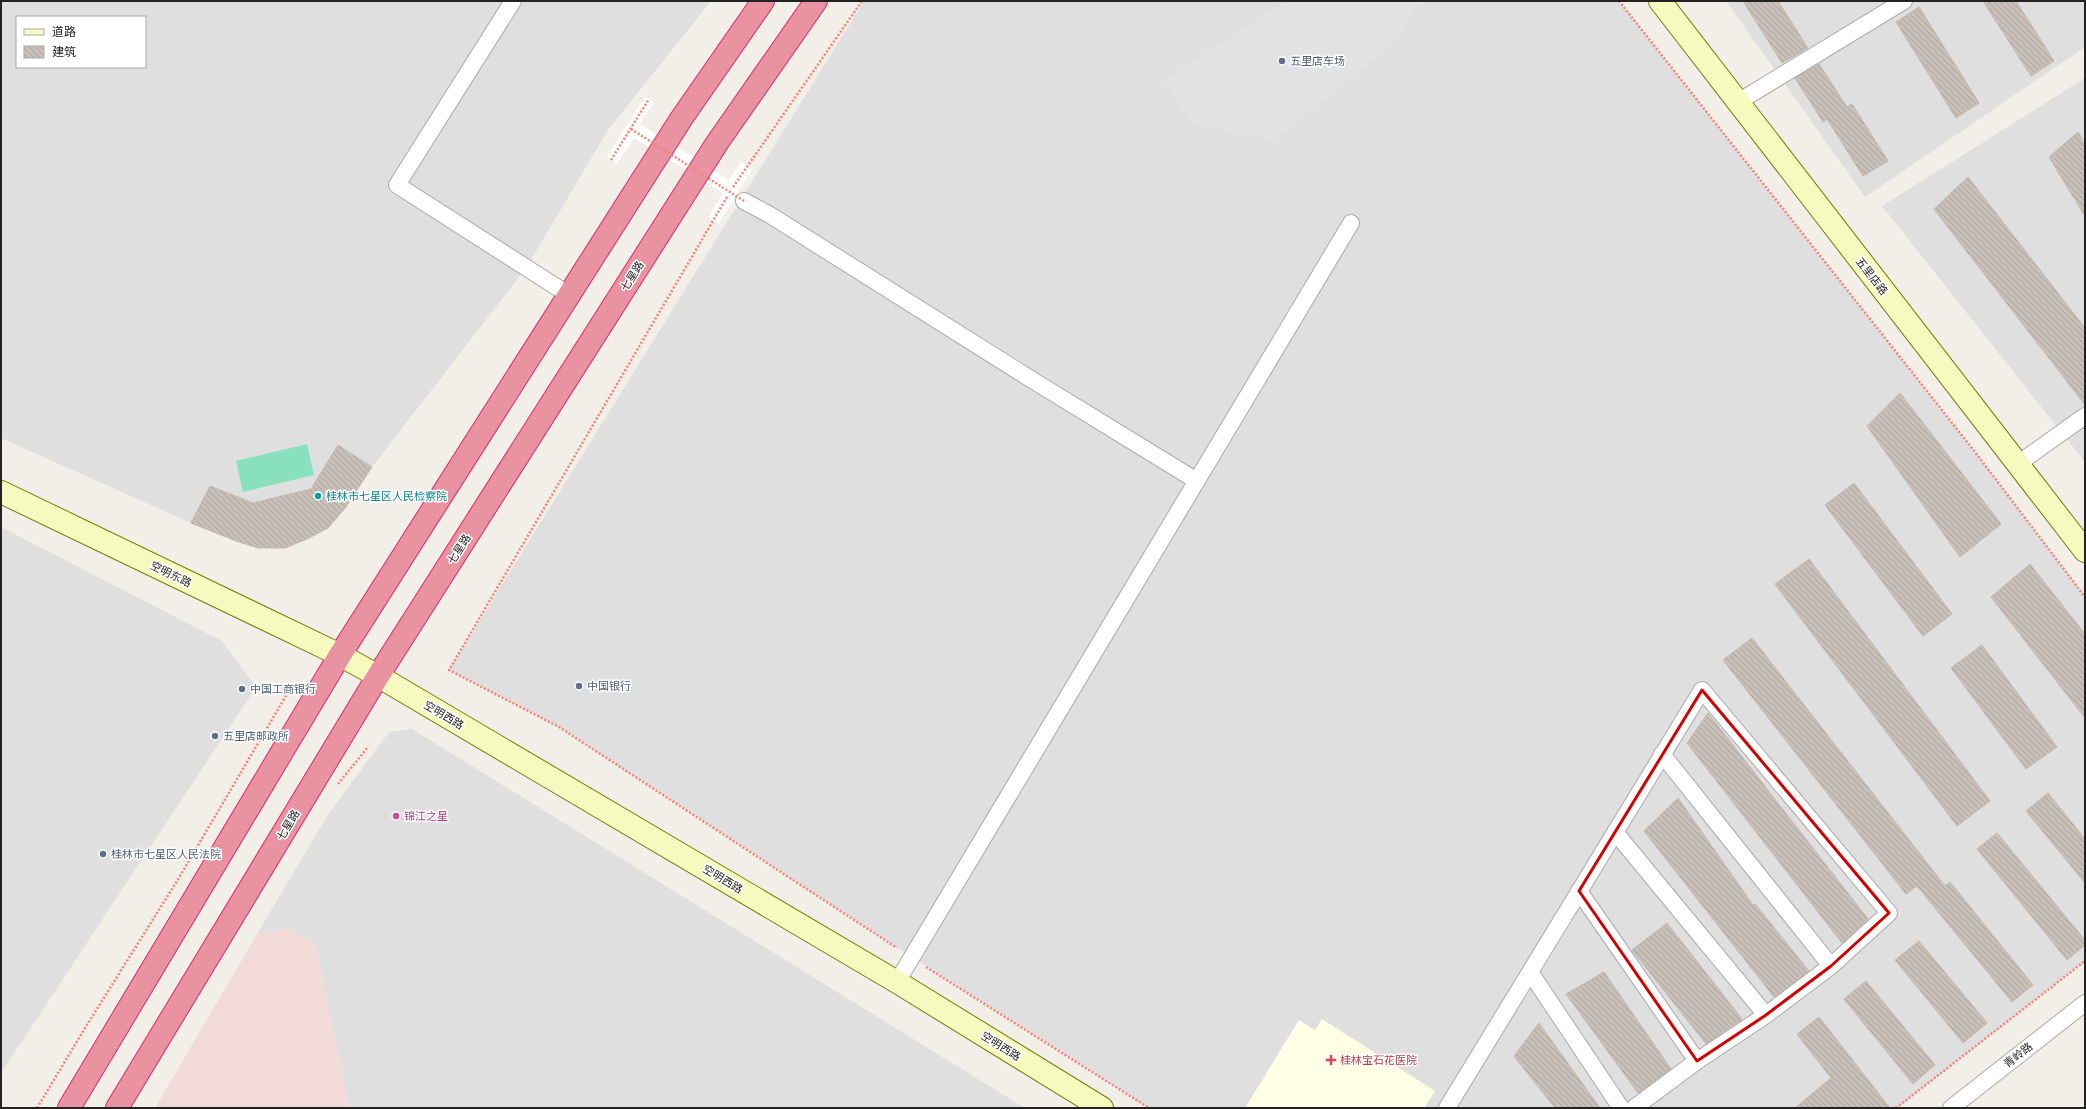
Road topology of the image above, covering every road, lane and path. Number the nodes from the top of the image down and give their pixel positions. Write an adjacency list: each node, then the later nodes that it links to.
1 (513, 1): 17 (street)
2 (764, 1): 17 (highway)
3 (816, 1): 25 (highway, 七星路)
4 (862, 1): 12 (path)
5 (1619, 1): 23 (path)
6 (1660, 1): 9 (main road, 五里店路)
7 (1904, 1): 9 (street)
8 (649, 99): 10 (path)
9 (1738, 102): 19 (main road, 五里店路)
10 (631, 129): 11 (path); 13 (path, bridge)
11 (611, 160)
12 (746, 166): 13 (path); 15 (path)
13 (729, 193): 14 (path, bridge); 15 (path)
14 (744, 201): 20 (street)
15 (712, 220): 30 (path)
16 (1351, 223): 20 (street)
17 (569, 295): 24 (highway)
18 (2085, 416): 19 (street)
19 (2019, 463): 22 (main road, 五里店路)
20 (1197, 481): 30 (street)
21 (1, 492): 24 (main road, 空明东路)
22 (2085, 551)
23 (2085, 597)
24 (340, 655): 25 (main road, 空明西路); 40 (highway)
25 (378, 676): 34 (main road, 空明西路); 41 (highway, 七星路)
26 (287, 694): 39 (path)
27 (1662, 754): 28 (street); 32 (street); 32 (street)
28 (1615, 832): 29 (street); 36 (street)
29 (1579, 890): 33 (street); 37 (street)
30 (912, 957): 34 (street); 43 (path)
31 (2085, 961): 47 (path)
32 (1831, 966): 36 (street)
33 (1530, 972): 44 (street); 45 (street)
34 (897, 982): 42 (main road, 空明西路)
35 (2085, 1003): 38 (street, 青岭路)
36 (1766, 1015): 37 (street)
37 (1697, 1061): 46 (street)
38 (1959, 1106)
39 (37, 1108)
40 (69, 1108)
41 (117, 1108)
42 (1102, 1108)
43 (1149, 1108)
44 (1447, 1108)
45 (1621, 1108)
46 (1634, 1108)
47 (1896, 1108)

